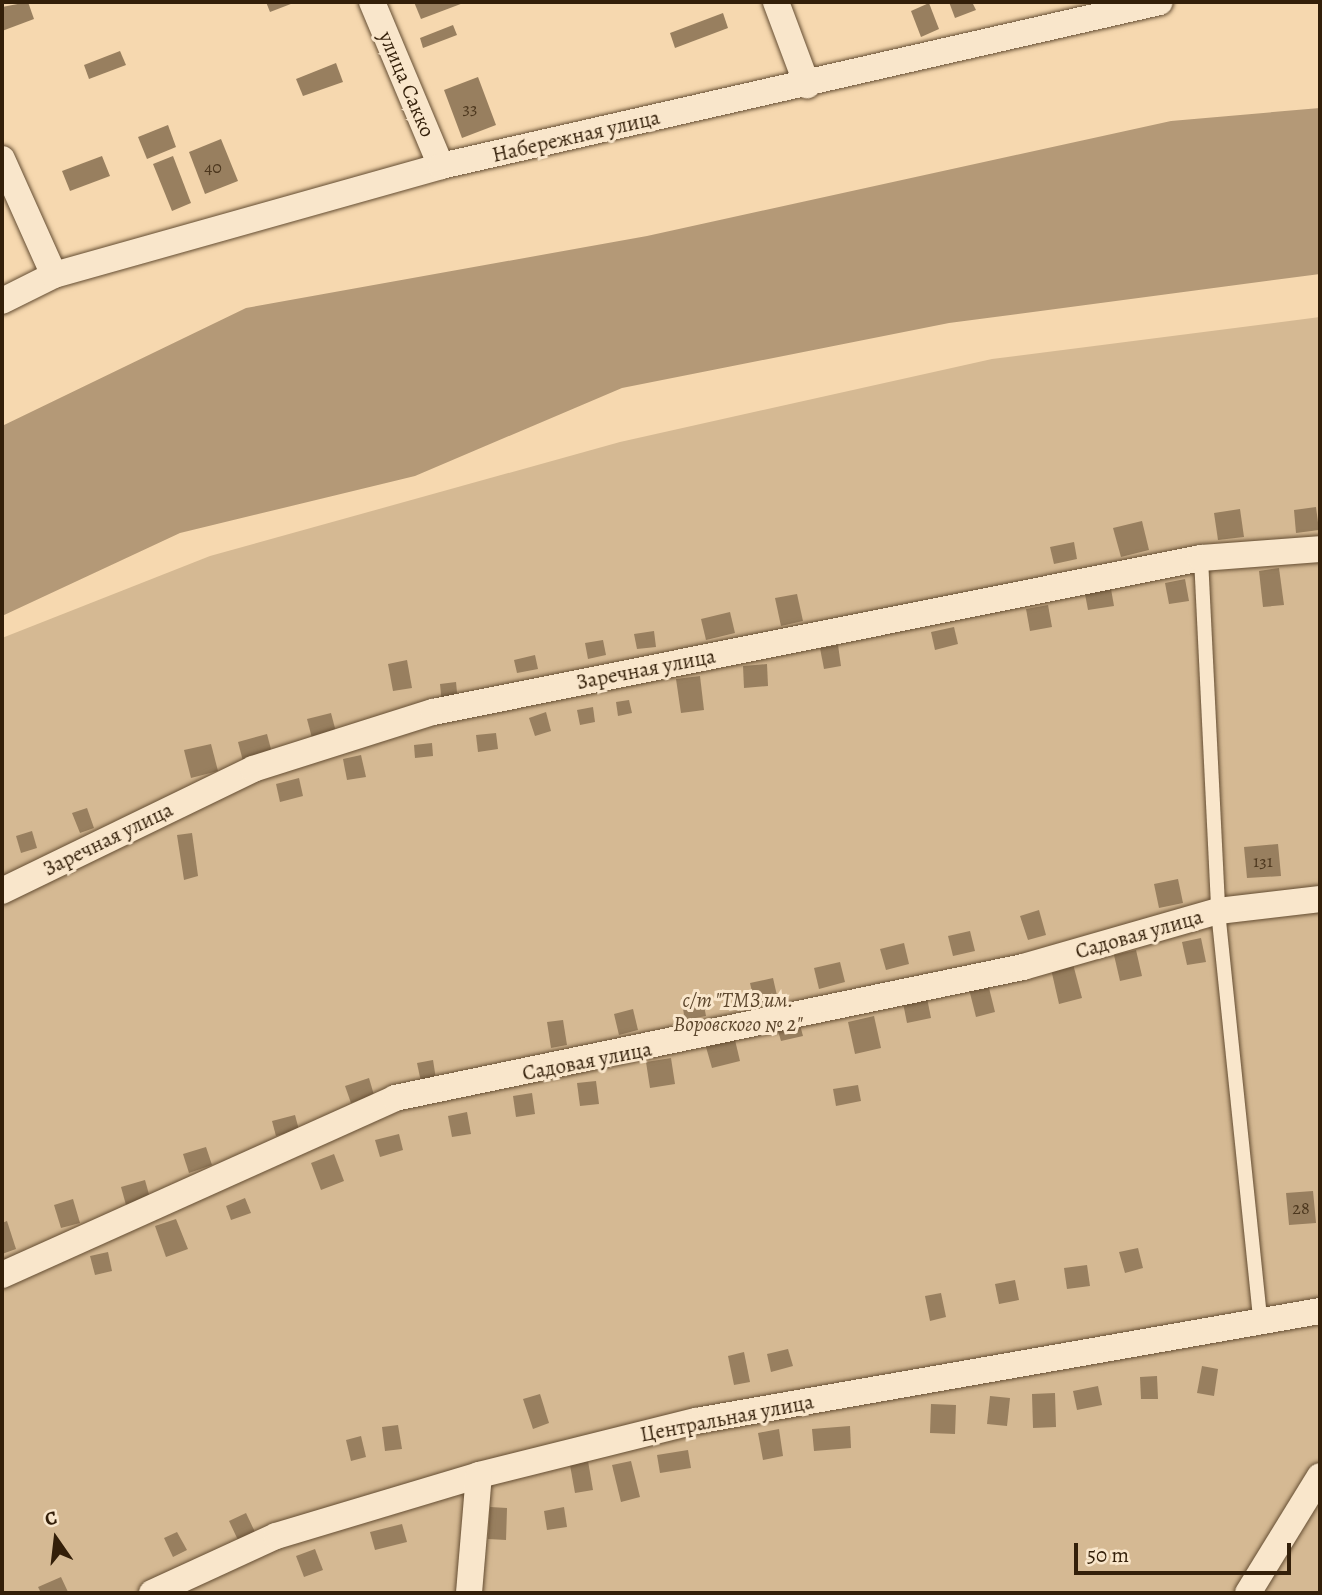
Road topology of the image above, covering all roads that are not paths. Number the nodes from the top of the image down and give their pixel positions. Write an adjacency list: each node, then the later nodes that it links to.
1 (372, 2): 6 (street, улица Сакко)
2 (776, 2): 4 (street)
3 (1160, 2): 4 (street, Набережная улица)
4 (807, 85): 6 (street, Набережная улица)
5 (2, 159): 7 (street)
6 (441, 166): 7 (street, Набережная улица)
7 (54, 275): 8 (street, Набережная улица)
8 (2, 301)
9 (1320, 549): 10 (street, Заречная улица)
10 (1201, 558): 11 (street, Заречная улица); 13 (lane)
11 (2, 891)
12 (1320, 899): 13 (street, Садовая улица)
13 (1218, 911): 14 (street, Садовая улица); 16 (lane)
14 (2, 1275)
15 (1320, 1311): 16 (street, Центральная улица)
16 (1259, 1317): 17 (street, Центральная улица)
17 (479, 1475): 19 (street, Центральная улица); 20 (street)
18 (1320, 1476): 21 (street)
19 (152, 1593)
20 (469, 1593)
21 (1248, 1593)

